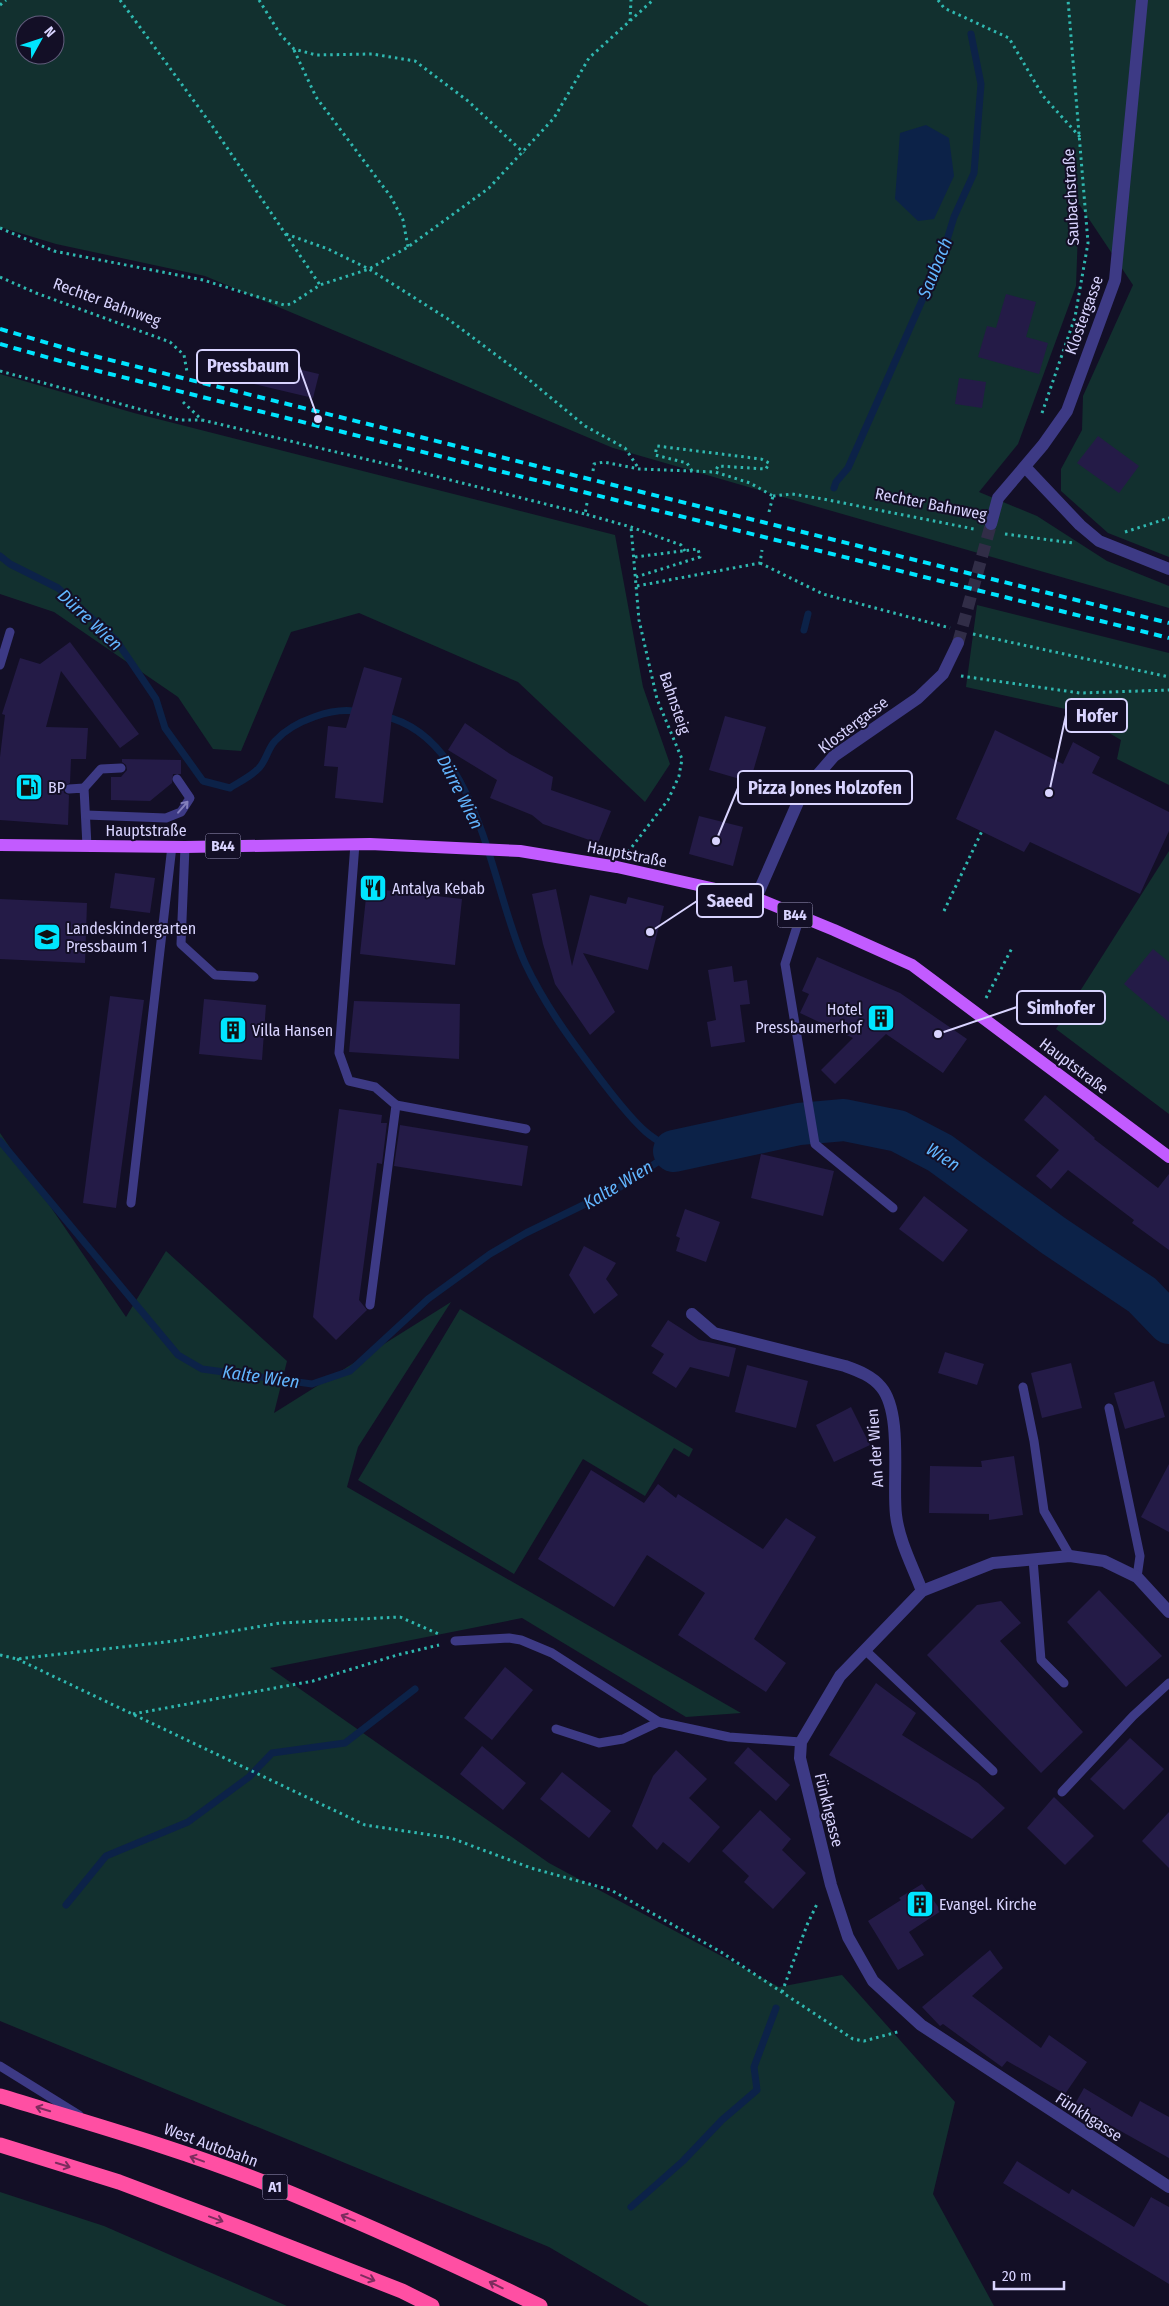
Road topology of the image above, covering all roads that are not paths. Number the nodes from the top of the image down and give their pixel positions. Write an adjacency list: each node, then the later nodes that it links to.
1 (1142, 0): 2 (street, Klostergasse)
2 (1025, 467): 3 (street, Klostergasse); 4 (street)
3 (993, 528)
4 (1169, 569)
5 (10, 632): 7 (lane)
6 (958, 643): 17 (street, Klostergasse)
7 (0, 665)
8 (121, 768): 10 (lane)
9 (177, 779): 12 (lane, one-way to 9)
10 (84, 788): 11 (lane); 12 (lane)
11 (69, 789)
12 (86, 815): 15 (lane)
13 (355, 844): 16 (main road, Hauptstraße / B44); 17 (main road, Hauptstraße / B44); 20 (lane)
14 (0, 845): 15 (main road, Hauptstraße / B44)
15 (87, 846): 16 (main road, Hauptstraße / B44)
16 (178, 847): 19 (lane); 23 (lane)
17 (756, 898): 18 (main road, Hauptstraße / B44)
18 (800, 917): 22 (main road, Hauptstraße / B44); 24 (lane)
19 (254, 977)
20 (396, 1105): 21 (lane); 25 (lane)
21 (526, 1129)
22 (1169, 1157)
23 (131, 1203)
24 (893, 1208)
25 (370, 1304)
26 (692, 1314): 32 (street, An der Wien)
27 (1023, 1387): 29 (lane)
28 (1109, 1408): 31 (lane)
29 (1070, 1556): 30 (street); 31 (street)
30 (1033, 1559): 32 (street); 37 (lane)
31 (1137, 1577): 33 (street)
32 (922, 1591): 35 (street)
33 (1169, 1612)
34 (455, 1641): 38 (lane)
35 (865, 1650): 40 (street); 41 (lane)
36 (1169, 1682): 42 (lane)
37 (1064, 1683)
38 (659, 1722): 39 (lane); 40 (lane)
39 (556, 1729)
40 (801, 1742): 47 (street, Fünkhgasse)
41 (993, 1772)
42 (1062, 1792)
43 (0, 2066): 45 (lane)
44 (0, 2096): 45 (highway, West Autobahn / A1, one-way to 44)
45 (94, 2124): 49 (highway, West Autobahn / A1, one-way to 45)
46 (0, 2145): 48 (highway, one-way to 48)
47 (1169, 2187)
48 (432, 2306)
49 (540, 2306)

